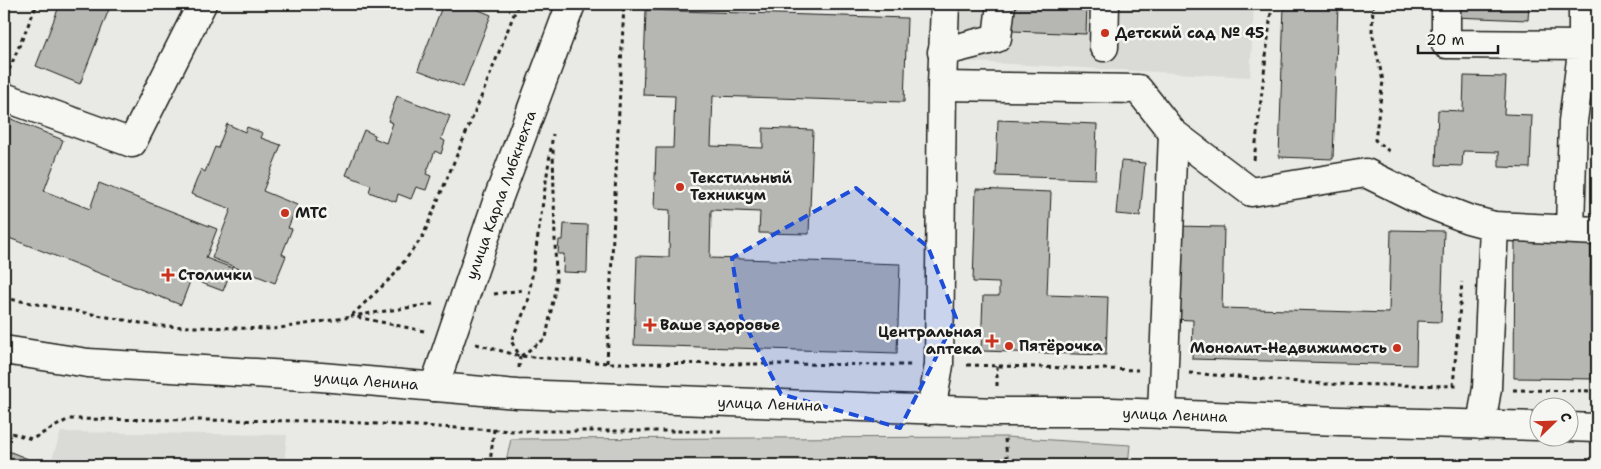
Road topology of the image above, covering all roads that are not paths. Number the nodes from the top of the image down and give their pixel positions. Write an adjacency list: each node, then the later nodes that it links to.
1 (202, 4): 11 (main road)
2 (571, 4): 18 (main road, улица Карла Либкнехта)
3 (945, 4): 10 (main road)
4 (1000, 4): 10 (main road)
5 (1105, 4): 9 (main road)
6 (1446, 4): 8 (main road)
7 (1583, 4): 8 (main road)
8 (1583, 45): 15 (main road)
9 (1104, 47)
10 (942, 52): 12 (main road)
11 (6, 86)
12 (942, 86): 13 (main road); 19 (main road)
13 (1173, 133): 14 (main road); 20 (main road)
14 (1494, 226): 15 (main road); 21 (main road)
15 (1570, 230): 16 (main road)
16 (1597, 231)
17 (4, 350): 18 (main road, улица Ленина)
18 (434, 386): 19 (main road, улица Ленина)
19 (931, 410): 20 (main road, улица Ленина)
20 (1162, 414): 21 (main road, улица Ленина)
21 (1481, 425): 22 (main road, улица Ленина)
22 (1528, 426)
23 (1578, 427): 24 (main road)
24 (1597, 428)

